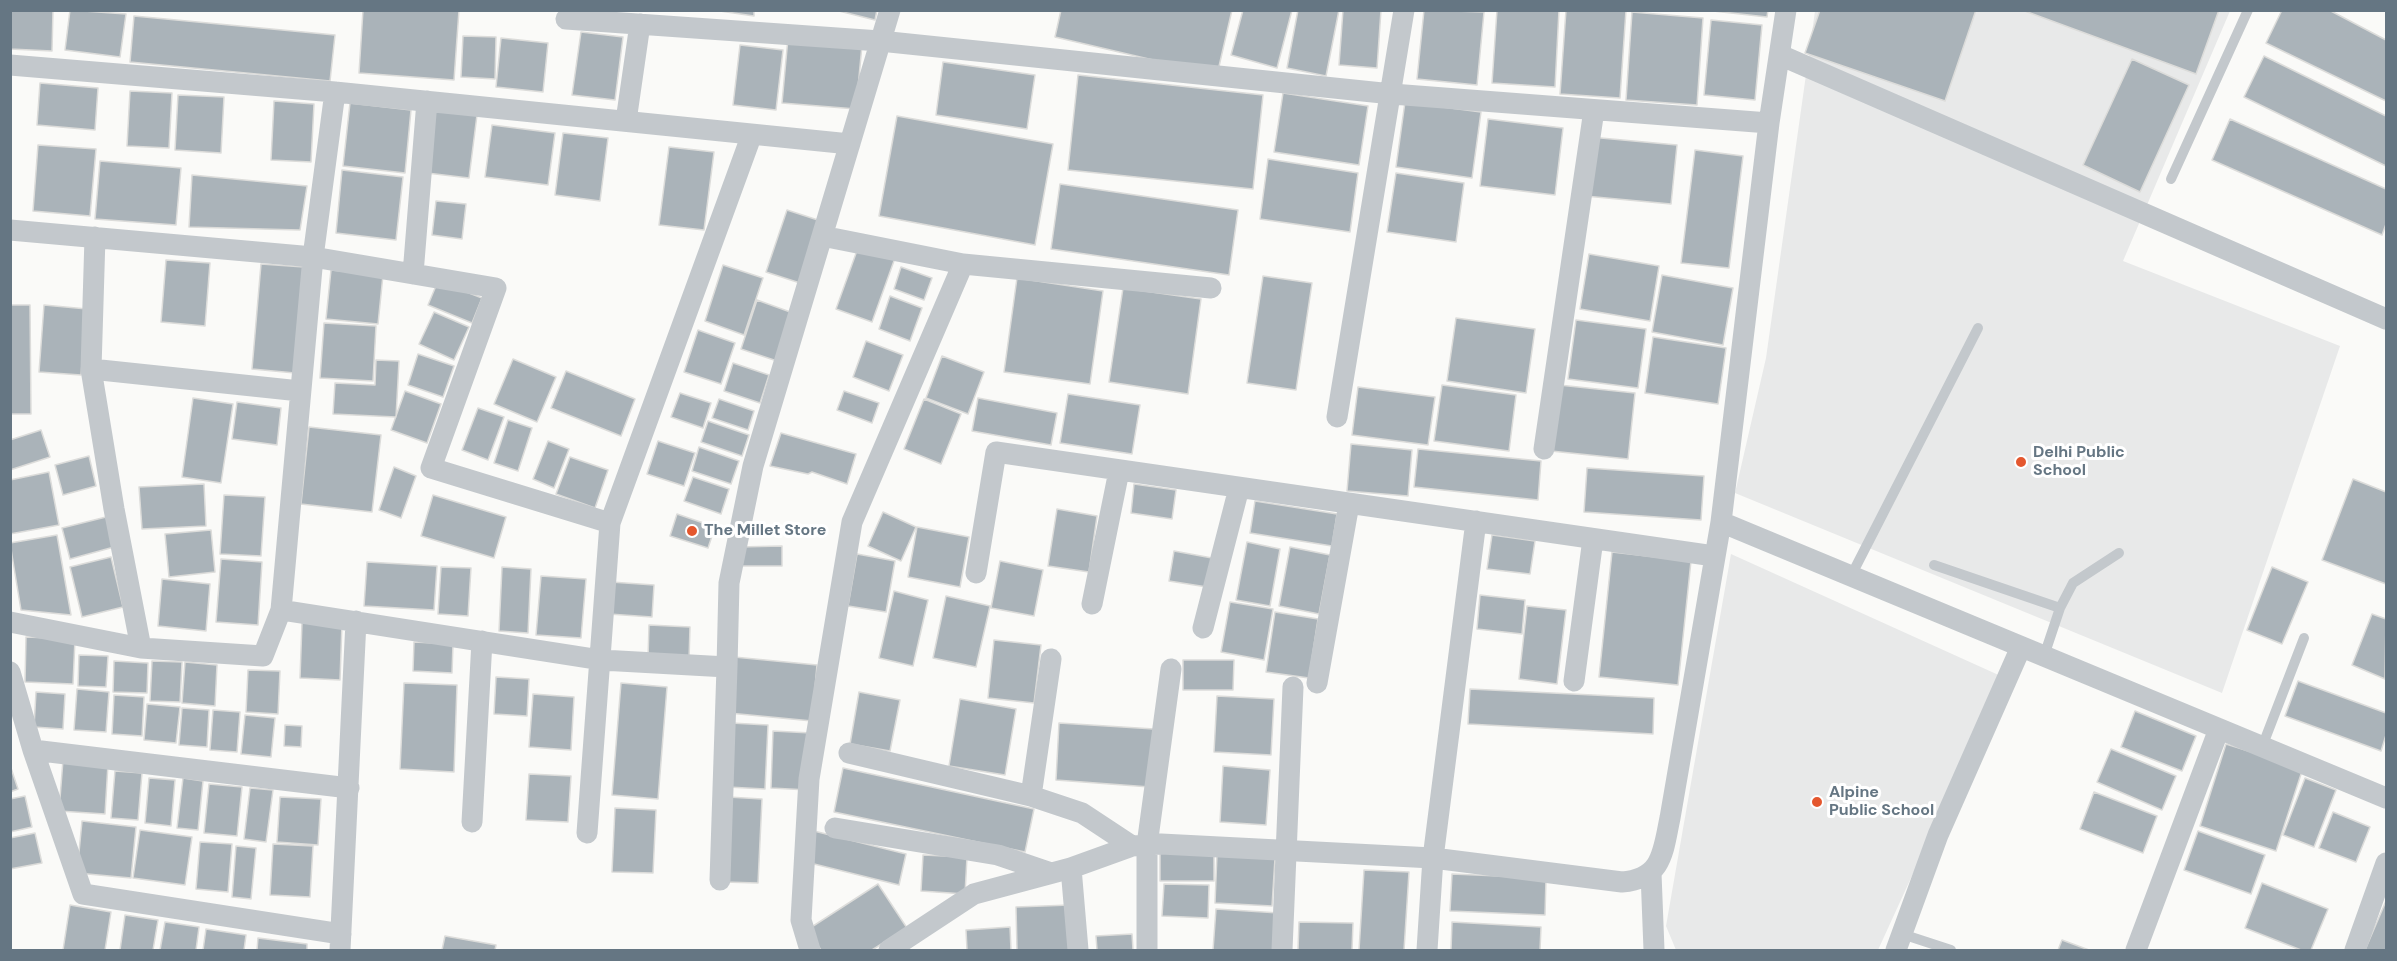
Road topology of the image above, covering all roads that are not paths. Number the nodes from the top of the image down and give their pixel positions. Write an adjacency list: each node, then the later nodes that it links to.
1 (890, 10): 8 (street)
2 (1404, 10): 12 (street)
3 (1786, 10): 9 (street)
4 (2248, 10): 19 (lane)
5 (673, 18): 7 (street); 8 (street)
6 (566, 19): 7 (street)
7 (640, 24): 15 (street)
8 (880, 40): 12 (street); 18 (street)
9 (1780, 55): 16 (street); 27 (street)
10 (10, 65): 11 (street)
11 (335, 92): 13 (street); 23 (street)
12 (1392, 94): 14 (street); 31 (street)
13 (427, 101): 15 (street); 25 (street)
14 (1594, 110): 16 (street); 32 (street)
15 (626, 121): 17 (street)
16 (1769, 123): 37 (street)
17 (752, 134): 18 (street); 38 (street)
18 (850, 144): 21 (street)
19 (2171, 179)
20 (10, 230): 22 (street)
21 (822, 236): 24 (street); 58 (street)
22 (95, 237): 23 (street); 29 (street)
23 (312, 256): 25 (street); 30 (street)
24 (963, 264): 26 (street); 83 (street)
25 (413, 274): 38 (street)
26 (1211, 288)
27 (2386, 319)
28 (1978, 328): 44 (lane)
29 (91, 369): 30 (street); 54 (street)
30 (300, 391): 47 (street)
31 (1337, 417)
32 (1544, 449)
33 (1119, 471): 34 (street); 43 (street); 45 (street)
34 (1239, 488): 35 (street); 50 (street)
35 (1349, 504): 36 (street); 62 (street)
36 (1476, 521): 39 (street); 76 (street)
37 (1721, 522): 41 (street); 44 (street)
38 (610, 523): 57 (street)
39 (1593, 539): 41 (street); 61 (street)
40 (2119, 553): 46 (lane)
41 (1714, 556): 79 (street)
42 (1934, 565): 46 (lane)
43 (976, 573)
44 (1851, 576): 53 (street)
45 (1092, 604)
46 (2060, 608): 55 (lane)
47 (281, 610): 48 (street); 54 (street)
48 (356, 621): 52 (street); 68 (street)
49 (10, 622): 54 (street)
50 (1203, 628)
51 (2304, 638): 65 (lane)
52 (482, 641): 57 (street); 71 (street)
53 (2021, 647): 55 (street); 82 (street)
54 (141, 648)
55 (2044, 656): 64 (street)
56 (1051, 659): 69 (street)
57 (601, 660): 58 (street); 73 (street)
58 (727, 667): 80 (street)
59 (1171, 669): 74 (street)
60 (10, 672): 66 (street)
61 (1574, 681)
62 (1317, 683)
63 (1293, 687): 75 (street)
64 (2219, 729): 65 (street); 91 (street)
65 (2262, 747): 70 (street)
66 (33, 750): 68 (street); 81 (street)
67 (849, 753): 69 (street)
68 (349, 788): 81 (street)
69 (1031, 796): 74 (street)
70 (2386, 798)
71 (472, 822)
72 (835, 828): 78 (street)
73 (587, 833)
74 (1140, 846): 75 (street); 78 (street); 86 (street)
75 (1286, 851): 76 (street); 87 (street)
76 (1433, 858): 79 (street); 88 (street)
77 (2386, 863): 92 (street)
78 (1061, 871): 84 (street); 85 (street)
79 (1651, 873): 89 (street)
80 (720, 880)
81 (340, 942)
82 (1899, 943): 90 (lane)
83 (810, 951)
84 (890, 951)
85 (1078, 951)
86 (1147, 951)
87 (1282, 951)
88 (1427, 951)
89 (1654, 951)
90 (1951, 951)
91 (2136, 951)
92 (2355, 951)

